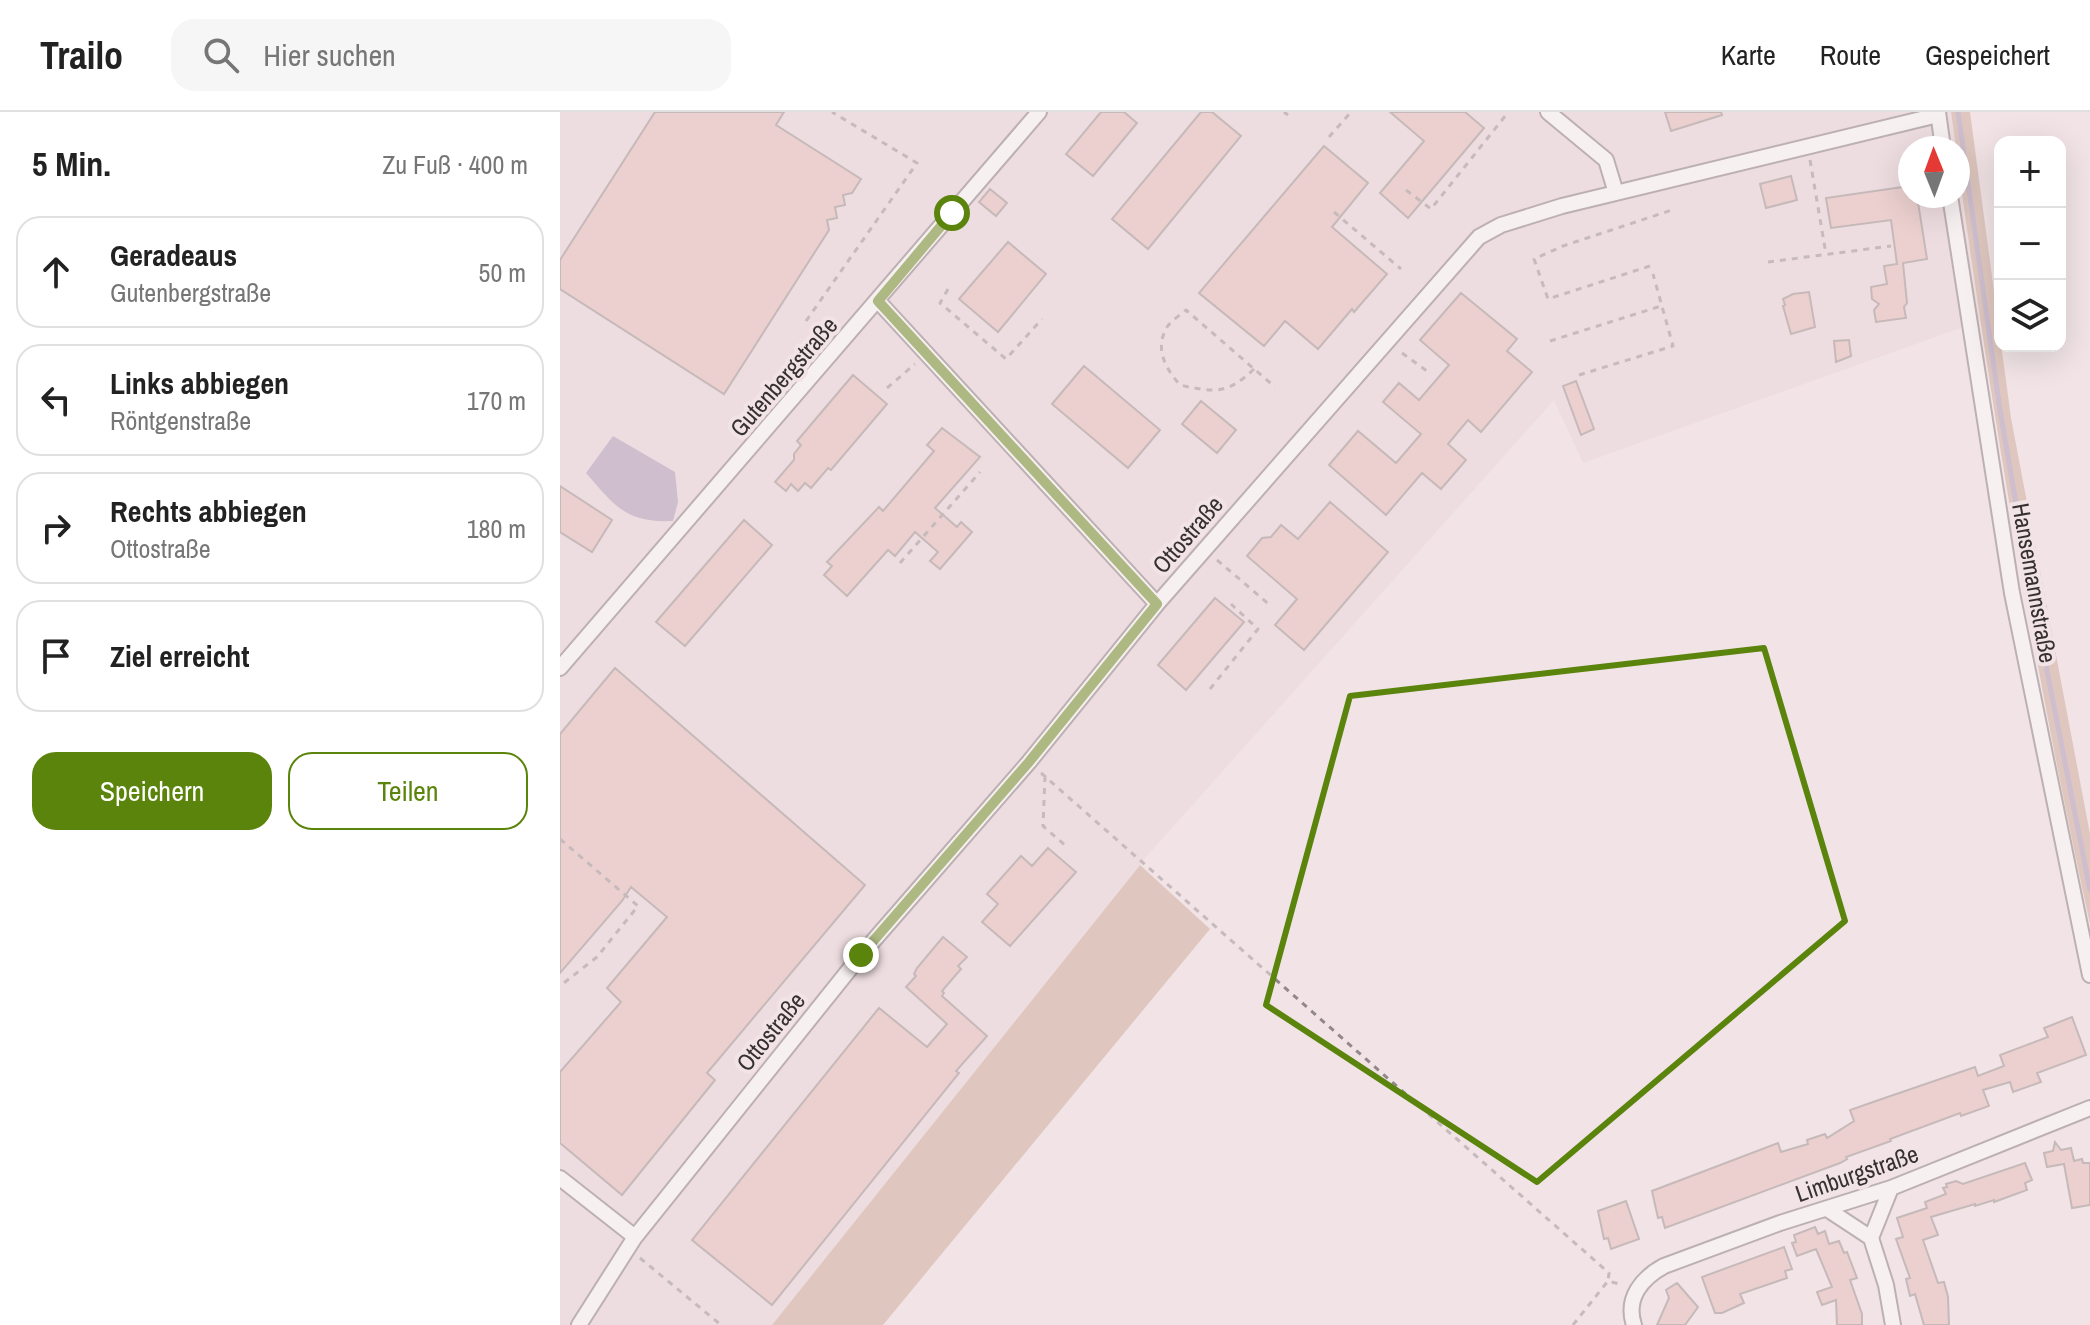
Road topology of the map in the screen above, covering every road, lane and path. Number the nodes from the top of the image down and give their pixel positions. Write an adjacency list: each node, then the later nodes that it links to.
1 (832, 112): 25 (path)
2 (1039, 112): 22 (street, Gutenbergstraße)
3 (1351, 112): 8 (path)
4 (1548, 112): 11 (street)
5 (1938, 113): 7 (street); 9 (street, Ottostraße)
6 (1506, 115): 10 (path)
7 (1941, 136)
8 (1329, 137)
9 (1808, 145): 11 (street, Ottostraße); 16 (path)
10 (1406, 190)
11 (1616, 193): 35 (street, Ottostraße)
12 (1952, 208): 46 (street, Hansemannstraße)
13 (1675, 209): 18 (path)
14 (1334, 212): 19 (path)
15 (1891, 246): 16 (path)
16 (1826, 254): 17 (path)
17 (1768, 262)
18 (1650, 266)
19 (1401, 269)
20 (1653, 274): 23 (path)
21 (948, 289): 24 (path)
22 (878, 301): 28 (street); 40 (street, Gutenbergstraße)
23 (1662, 306): 26 (path); 31 (path)
24 (1042, 319)
25 (806, 321)
26 (1550, 341)
27 (1402, 353): 30 (path)
28 (926, 354): 33 (path); 37 (street)
29 (1254, 369): 29 (path); 32 (path)
30 (1431, 374)
31 (1579, 375)
32 (1275, 387)
33 (887, 388)
34 (980, 472): 36 (path)
35 (1205, 550): 37 (street, Ottostraße); 39 (path)
36 (900, 563)
37 (1157, 604): 42 (street, Ottostraße)
38 (1231, 604): 41 (path)
39 (1271, 606)
40 (560, 668)
41 (1210, 689)
42 (1029, 762): 43 (path); 53 (street, Ottostraße)
43 (1045, 776): 45 (path); 54 (path)
44 (560, 839): 47 (path)
45 (1067, 847)
46 (2090, 975)
47 (560, 986)
48 (2090, 1108): 50 (street, Limburgstraße)
49 (560, 1178): 53 (street)
50 (1891, 1188): 51 (street, Limburgstraße); 52 (street)
51 (1827, 1209): 52 (street); 55 (street, Limburgstraße)
52 (1871, 1238): 60 (street)
53 (631, 1242): 56 (street, Ottostraße); 57 (path)
54 (1608, 1281): 55 (path); 58 (path)
55 (1639, 1286): 59 (street)
56 (579, 1325)
57 (721, 1325)
58 (1573, 1325)
59 (1634, 1325)
60 (1893, 1325)

